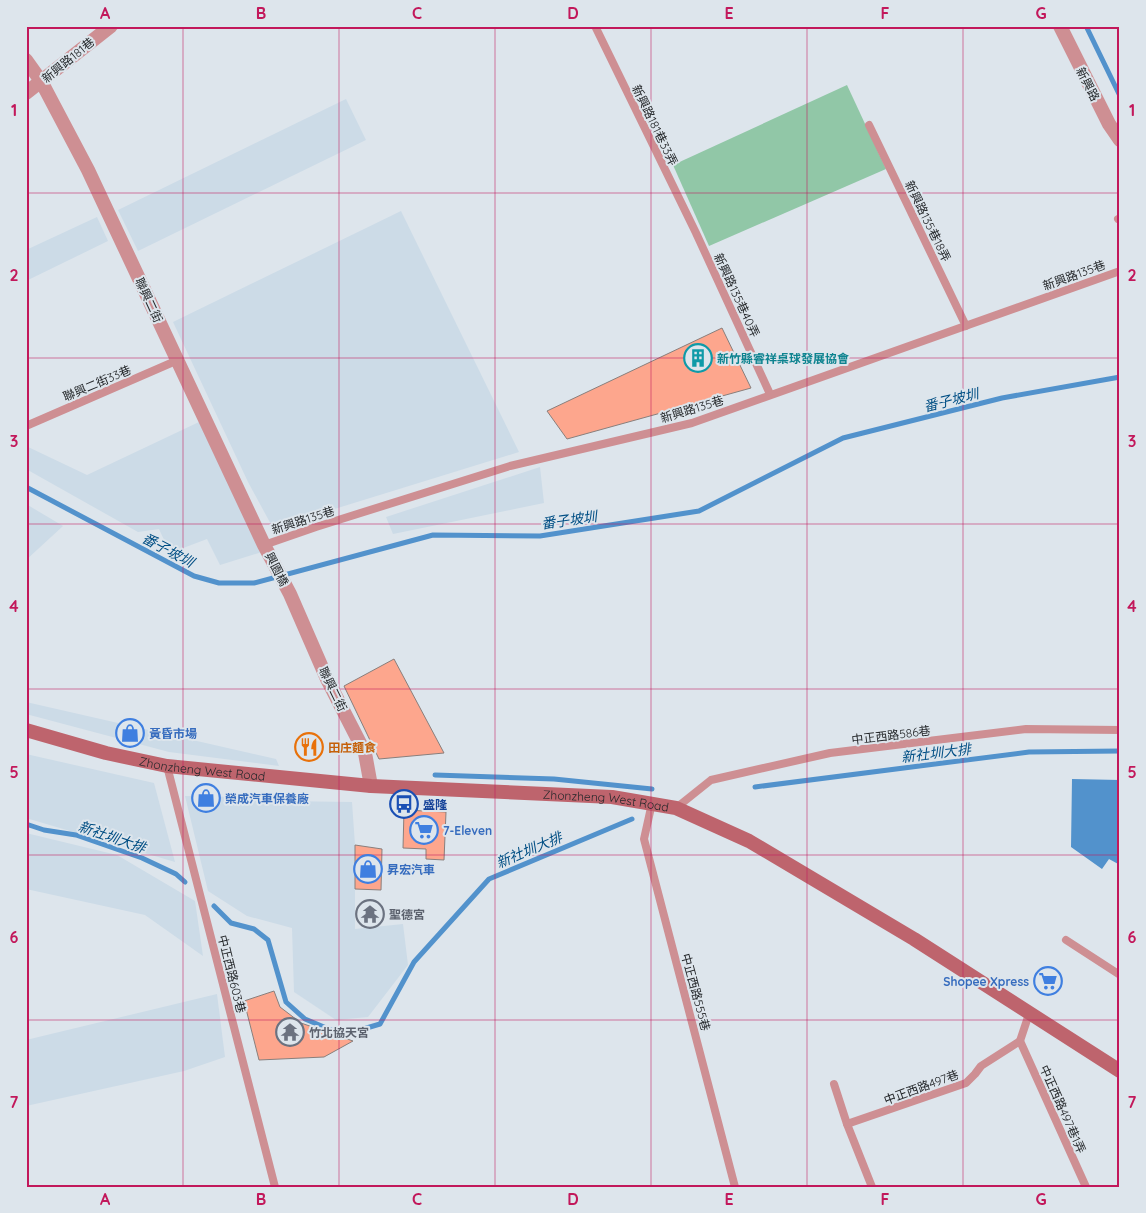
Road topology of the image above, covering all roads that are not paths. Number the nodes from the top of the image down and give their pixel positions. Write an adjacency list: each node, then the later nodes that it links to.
1 (111, 26): 5 (street, 新興路181巷)
2 (594, 26): 9 (lane, 新興路181巷33弄)
3 (1060, 26): 8 (street, 新興路)
4 (26, 60): 5 (street, 聯興二街)
5 (41, 81): 6 (street, 新興路181巷); 12 (street, 聯興二街)
6 (26, 93)
7 (869, 125): 11 (lane, 新興路135巷18弄)
8 (1120, 140)
9 (696, 233): 13 (lane, 新興路135巷40弄)
10 (1120, 271): 11 (lane, 新興路135巷)
11 (966, 326): 13 (lane, 新興路135巷)
12 (178, 360): 14 (lane, 聯興二街33巷); 15 (street, 聯興二街)
13 (770, 394): 15 (lane, 新興路135巷)
14 (26, 426)
15 (264, 545): 16 (street, 興園橋)
16 (290, 594): 20 (street, 聯興二街)
17 (26, 730): 19 (main road, Zhonzheng West Road)
18 (1120, 730): 22 (lane, 中正西路586巷)
19 (167, 766): 20 (main road, Zhonzheng West Road); 30 (lane, 中正西路603巷)
20 (371, 786): 21 (main road, Zhonzheng West Road)
21 (652, 803): 22 (main road, Zhonzheng West Road); 31 (lane, 中正西路555巷)
22 (676, 808): 25 (main road, Zhonzheng West Road)
23 (1066, 940): 24 (lane)
24 (1120, 975)
25 (1029, 1014): 26 (lane); 27 (main road, Zhonzheng West Road)
26 (1020, 1041): 29 (lane, 中正西路497巷); 33 (lane, 中正西路497巷1弄)
27 (1120, 1071)
28 (834, 1084): 29 (lane)
29 (848, 1124): 32 (lane)
30 (275, 1187)
31 (735, 1187)
32 (872, 1187)
33 (1086, 1187)

